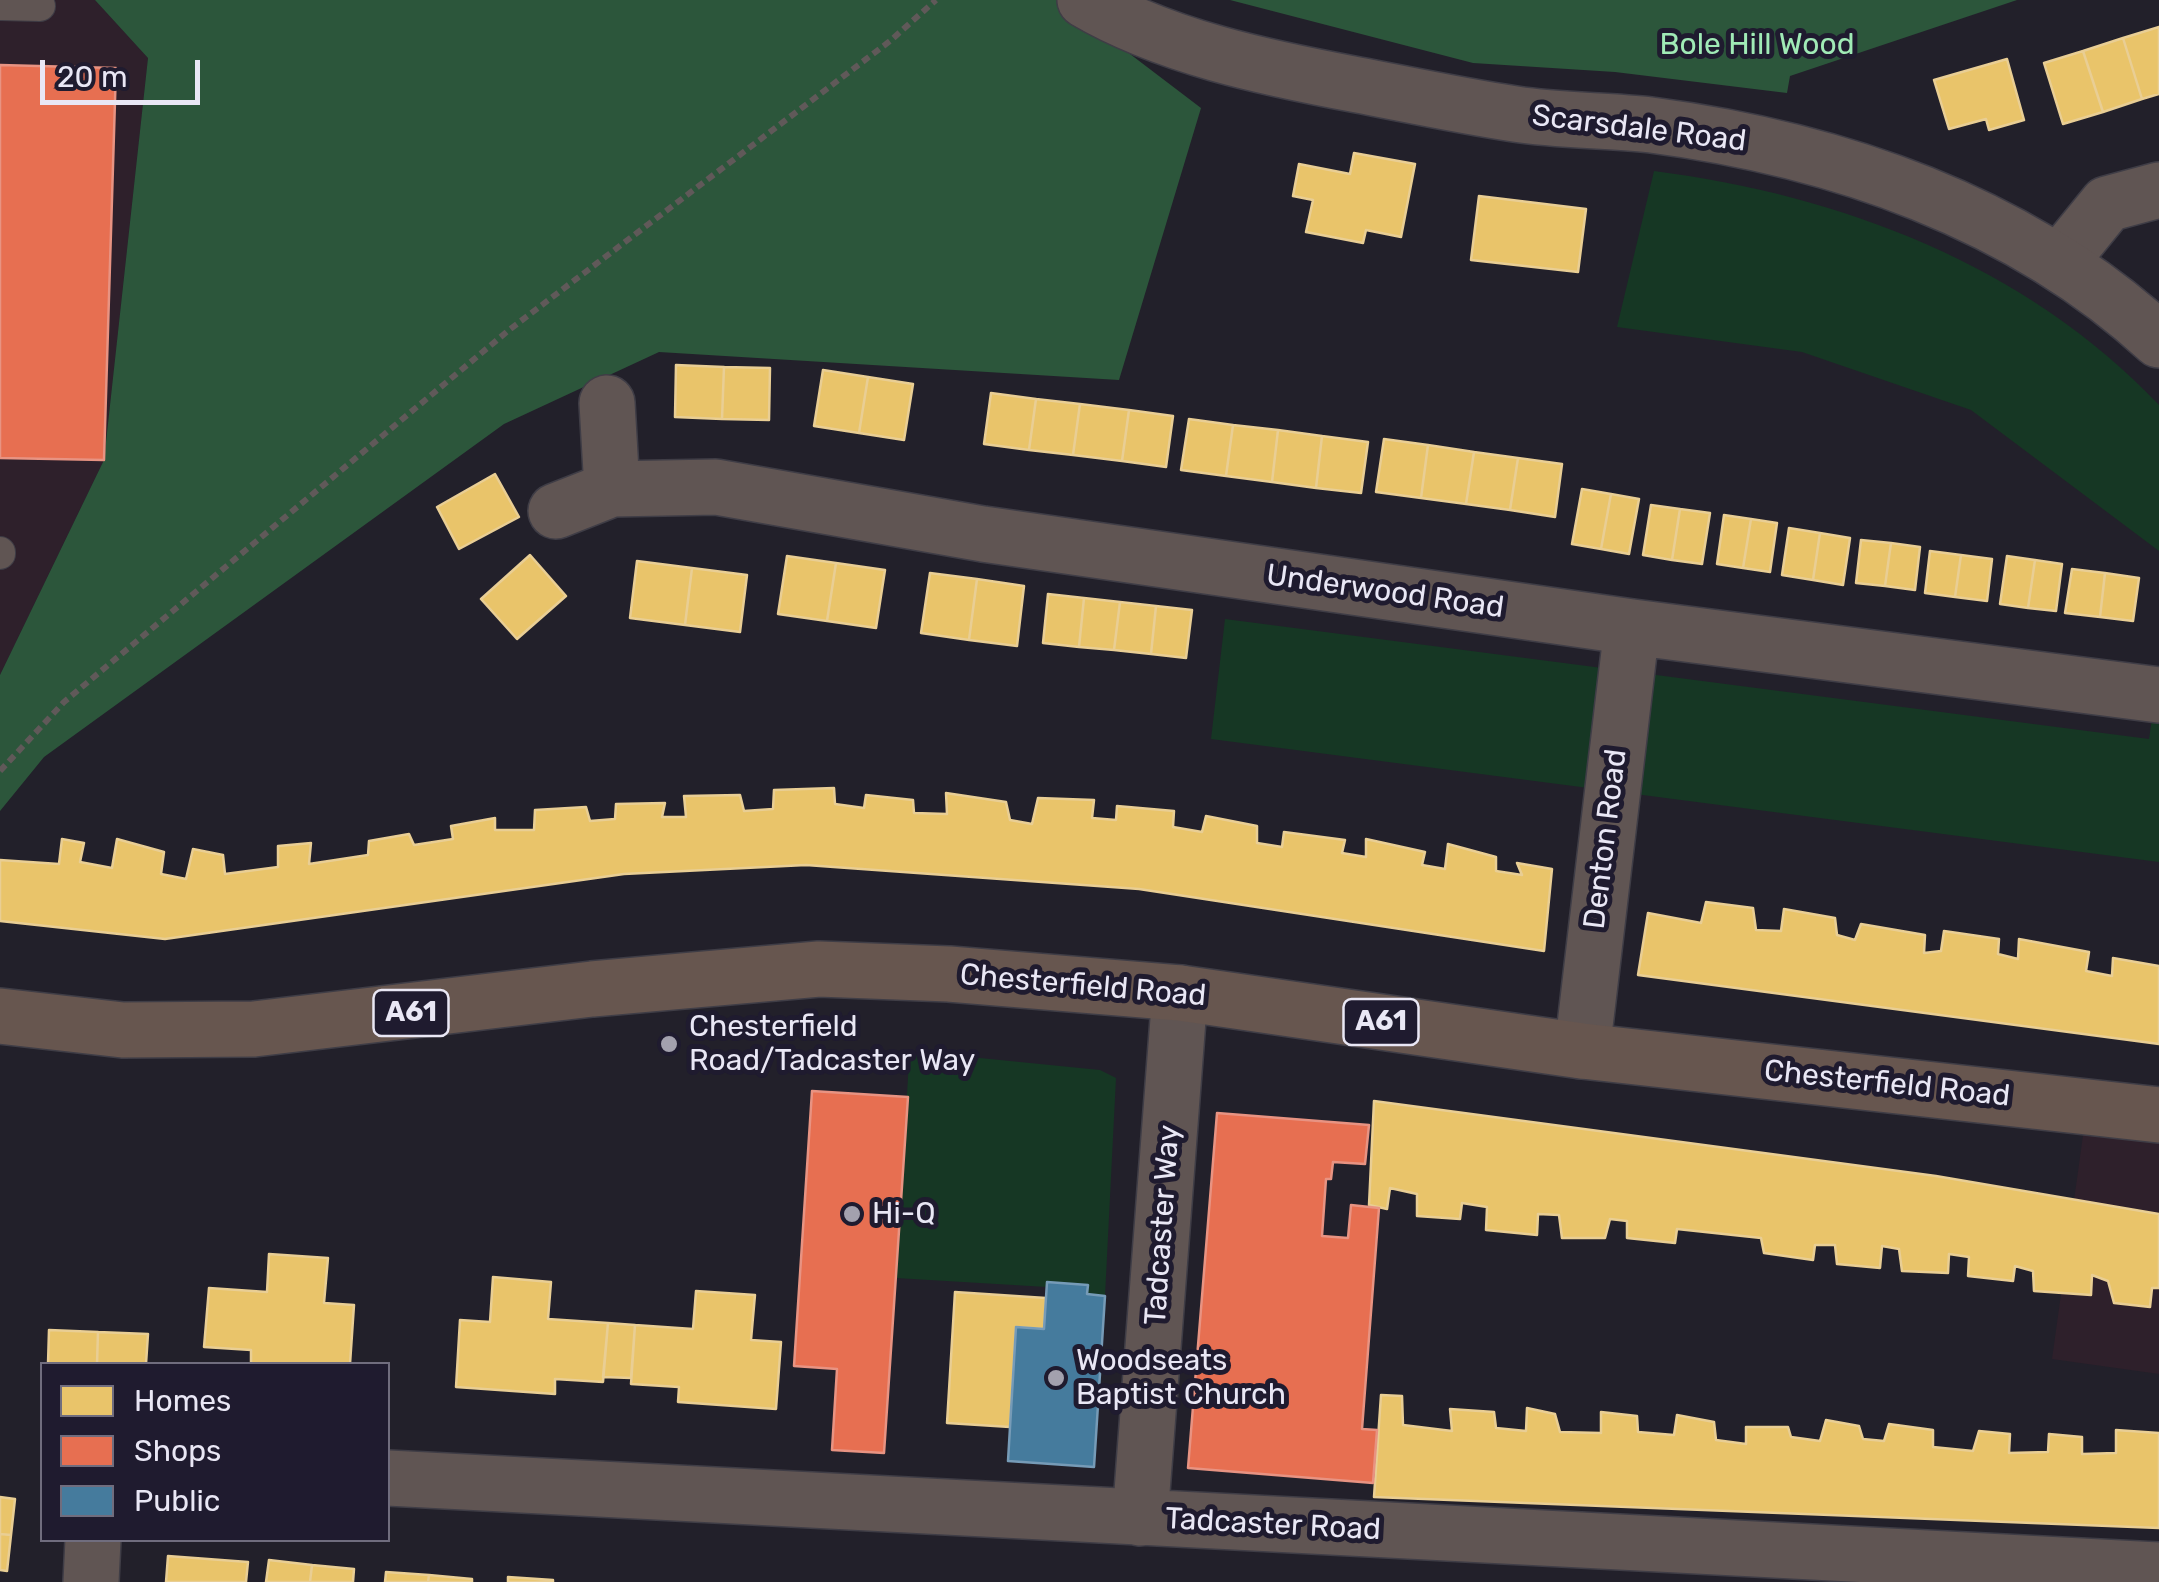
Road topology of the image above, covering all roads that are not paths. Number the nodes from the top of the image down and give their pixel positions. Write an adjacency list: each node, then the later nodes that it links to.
1 (1085, 0): 5 (street, Scarsdale Road)
2 (0, 6): 3 (lane)
3 (40, 6)
4 (2159, 190): 5 (street)
5 (2059, 263): 6 (street, Scarsdale Road)
6 (2159, 340)
7 (607, 403): 8 (street)
8 (612, 488): 9 (street, Underwood Road); 10 (street, Underwood Road)
9 (556, 511)
10 (1632, 627): 11 (street, Underwood Road); 14 (street, Denton Road)
11 (2159, 695)
12 (1180, 993): 13 (highway, Chesterfield Road / A61); 14 (highway, Chesterfield Road / A61); 17 (street, Tadcaster Way)
13 (1, 1016)
14 (1582, 1051): 15 (highway, Chesterfield Road / A61)
15 (2159, 1115)
16 (390, 1478): 17 (street, Tadcaster Road)
17 (1140, 1518): 20 (street, Tadcaster Road)
18 (93, 1542): 21 (street)
19 (2159, 1570): 20 (street, Tadcaster Road)
20 (1898, 1571)
21 (91, 1582)

